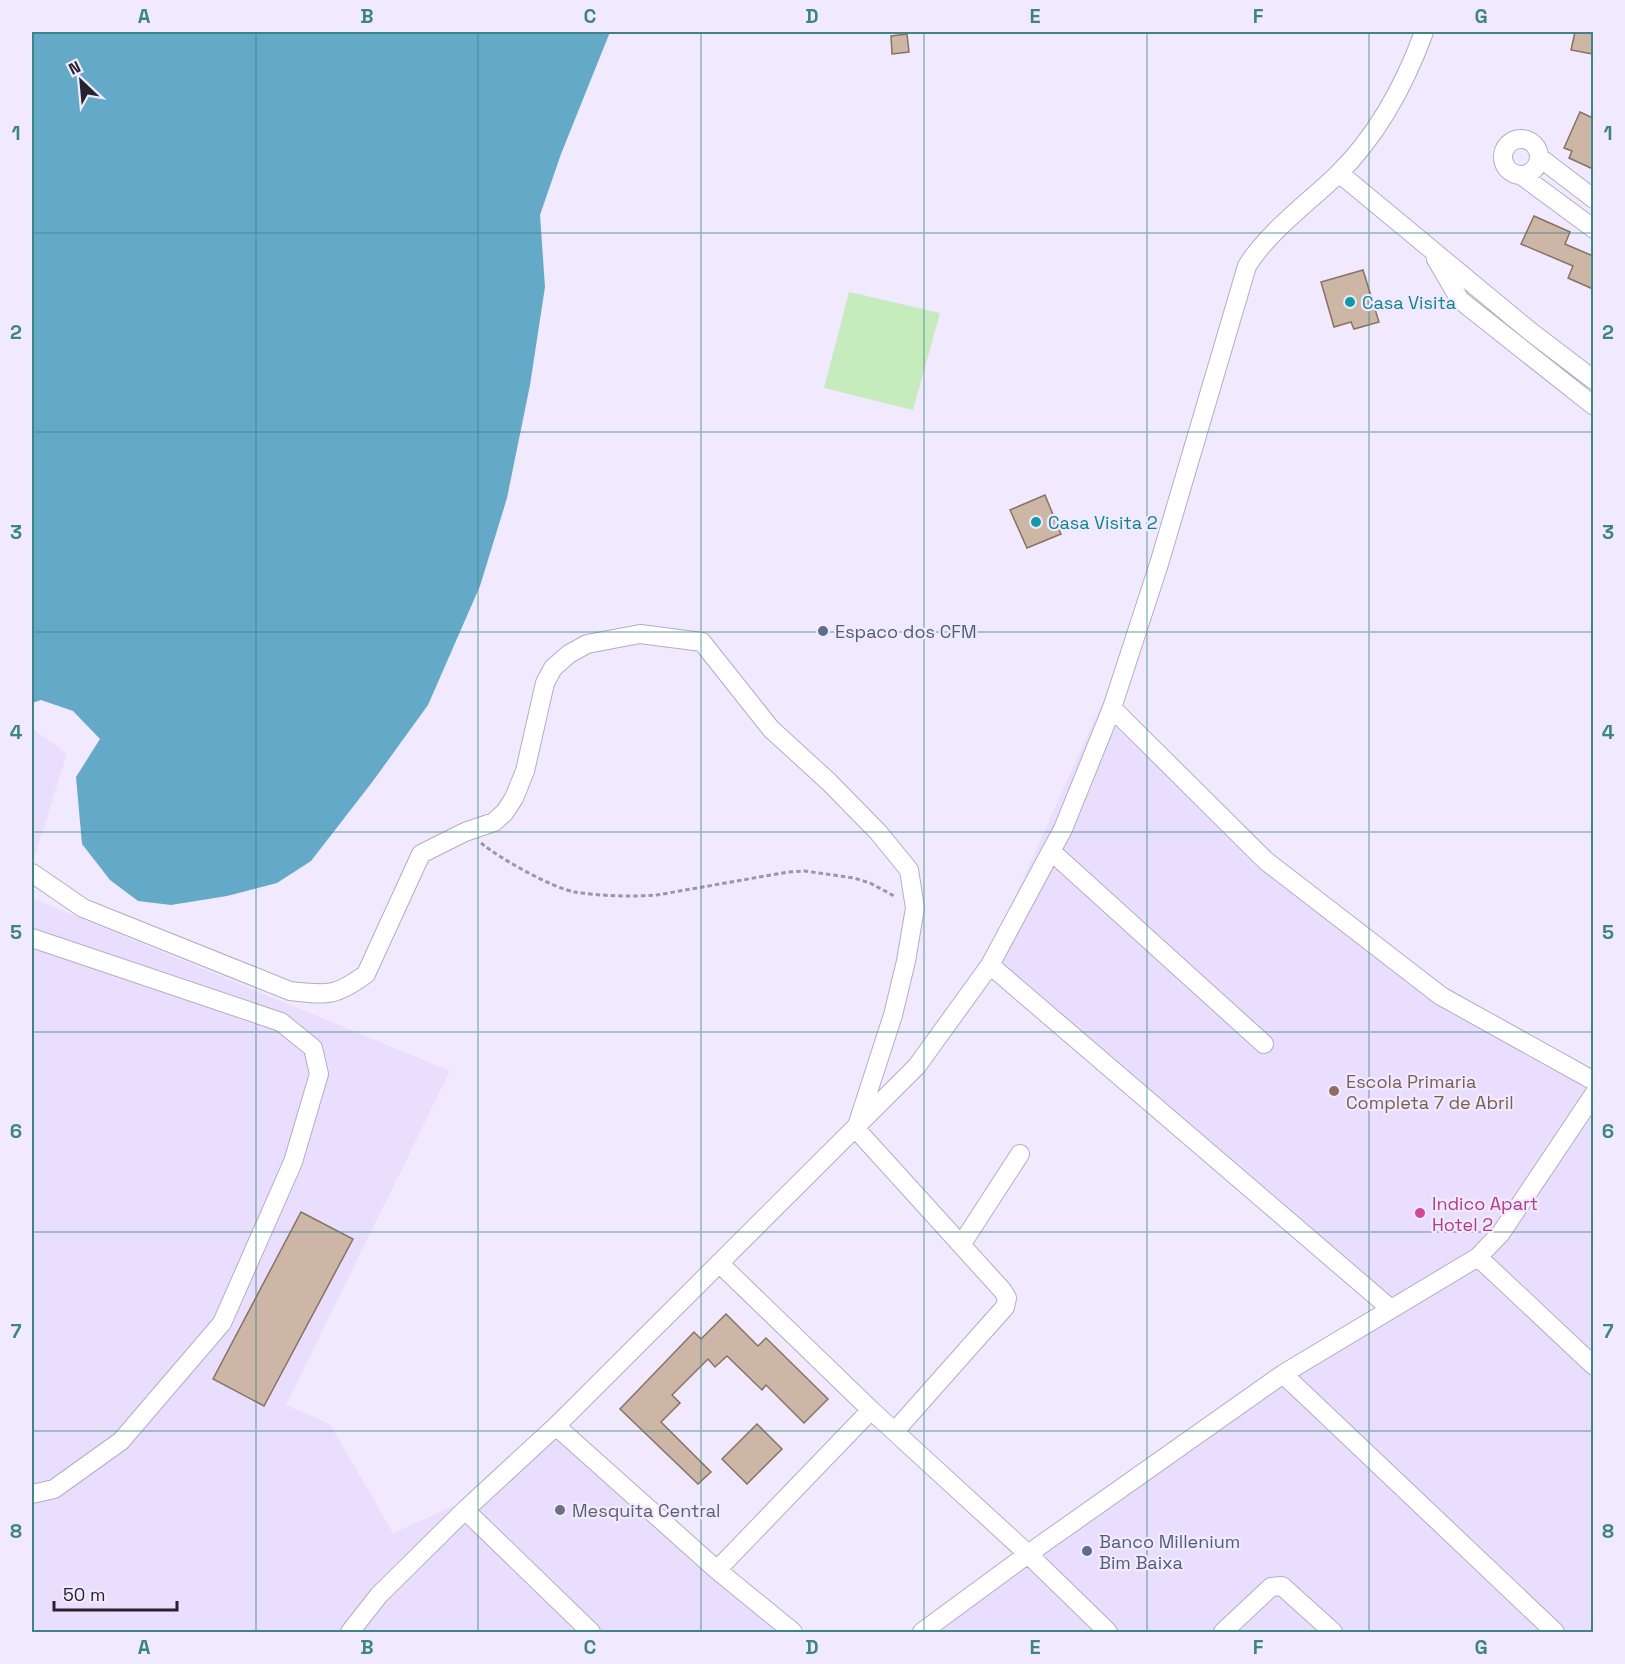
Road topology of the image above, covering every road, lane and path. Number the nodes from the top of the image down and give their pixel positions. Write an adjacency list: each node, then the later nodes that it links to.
1 (1424, 32): 3 (street)
2 (1539, 157): 4 (street); 4 (street); 5 (street)
3 (1339, 173): 7 (street); 10 (street)
4 (1521, 175): 6 (street)
5 (1593, 200)
6 (1593, 229)
7 (1430, 249): 8 (street); 9 (street)
8 (1593, 380)
9 (1593, 406)
10 (1112, 708): 12 (street); 18 (street)
11 (465, 832): 13 (street); 14 (path); 14 (street)
12 (1052, 852): 16 (street); 17 (street)
13 (32, 873)
14 (915, 908): 20 (street)
15 (32, 938): 31 (street)
16 (990, 965): 20 (street); 25 (street)
17 (1264, 1044)
18 (1593, 1080)
19 (1593, 1094): 23 (street)
20 (856, 1129): 22 (street); 24 (street)
21 (1020, 1154): 22 (street)
22 (961, 1245): 30 (street)
23 (1478, 1257): 25 (street); 26 (street)
24 (719, 1263): 28 (street); 29 (street)
25 (1391, 1309): 27 (street)
26 (1593, 1365)
27 (1283, 1374): 33 (street); 42 (street)
28 (871, 1410): 30 (street); 34 (street)
29 (556, 1426): 32 (street); 34 (street)
30 (895, 1431): 33 (street)
31 (32, 1494)
32 (465, 1510): 35 (street); 36 (street)
33 (1028, 1554): 38 (street); 39 (street)
34 (717, 1570): 37 (street)
35 (350, 1632)
36 (591, 1632)
37 (793, 1632)
38 (922, 1632)
39 (1108, 1632)
40 (1223, 1632): 41 (street)
41 (1333, 1632)
42 (1556, 1632)

